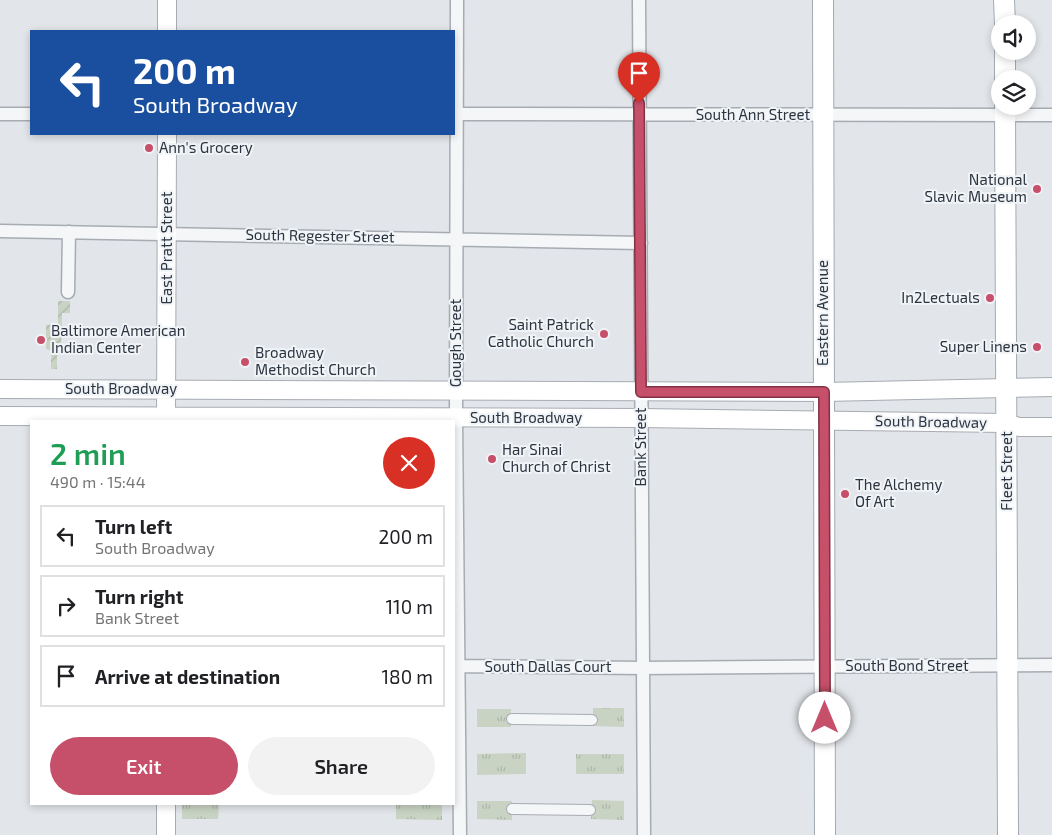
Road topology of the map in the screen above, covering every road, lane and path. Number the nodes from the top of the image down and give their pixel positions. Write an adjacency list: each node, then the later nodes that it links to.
1 (167, 0): 7 (main road)
2 (457, 0): 12 (street, Gough Street)
3 (639, 0): 13 (street, Bank Street)
4 (823, 0): 14 (main road, Eastern Avenue)
5 (1004, 0): 6 (main road)
6 (1005, 15)
7 (167, 30)
8 (991, 110): 14 (street, South Ann Street)
9 (1036, 113): 16 (street, South Ann Street)
10 (0, 114): 11 (street)
11 (30, 114)
12 (455, 114): 13 (street, South Ann Street); 21 (street, Gough Street)
13 (639, 115): 14 (street, South Ann Street); 22 (street, Bank Street)
14 (823, 115): 30 (main road, Eastern Avenue)
15 (1005, 115): 27 (main road, Fleet Street)
16 (1052, 115)
17 (167, 135): 20 (main road, East Pratt Street)
18 (0, 231): 19 (street, South Regester Street)
19 (69, 232): 20 (street, South Regester Street); 23 (street)
20 (167, 233): 21 (street, South Regester Street); 26 (main road, East Pratt Street)
21 (456, 238): 22 (street, South Regester Street); 28 (street, Gough Street)
22 (641, 243): 29 (street, Bank Street)
23 (68, 292)
24 (1052, 387): 27 (main road, South Broadway)
25 (0, 389): 26 (main road, South Broadway)
26 (167, 389): 28 (main road, South Broadway); 34 (main road, East Pratt Street)
27 (1006, 389): 30 (main road, South Broadway); 36 (main road, Fleet Street)
28 (457, 392): 29 (main road, South Broadway); 32 (street, Gough Street)
29 (641, 392): 30 (main road, South Broadway); 33 (street, Bank Street)
30 (824, 392): 35 (main road, Eastern Avenue)
31 (0, 416): 34 (main road, South Broadway)
32 (456, 418): 33 (main road, South Broadway); 34 (main road, South Broadway); 38 (street, Gough Street)
33 (641, 418): 35 (main road, South Broadway); 42 (street, Bank Street)
34 (166, 419)
35 (824, 421): 36 (main road, South Broadway); 39 (main road, Eastern Avenue)
36 (1006, 423): 37 (main road, South Broadway); 40 (main road, Fleet Street)
37 (1052, 427)
38 (456, 666): 42 (street, South Dallas Court); 49 (street, Gough Street)
39 (825, 666): 40 (street, South Bond Street); 42 (street, South Bond Street); 51 (main road, Eastern Avenue)
40 (1008, 666): 41 (street, South Bond Street); 52 (main road, Fleet Street)
41 (1052, 666)
42 (642, 668): 50 (street, Bank Street)
43 (512, 719): 44 (street)
44 (592, 720)
45 (166, 805): 48 (main road)
46 (512, 810): 47 (street)
47 (590, 810)
48 (166, 835)
49 (460, 835)
50 (644, 835)
51 (825, 835)
52 (1008, 835)

